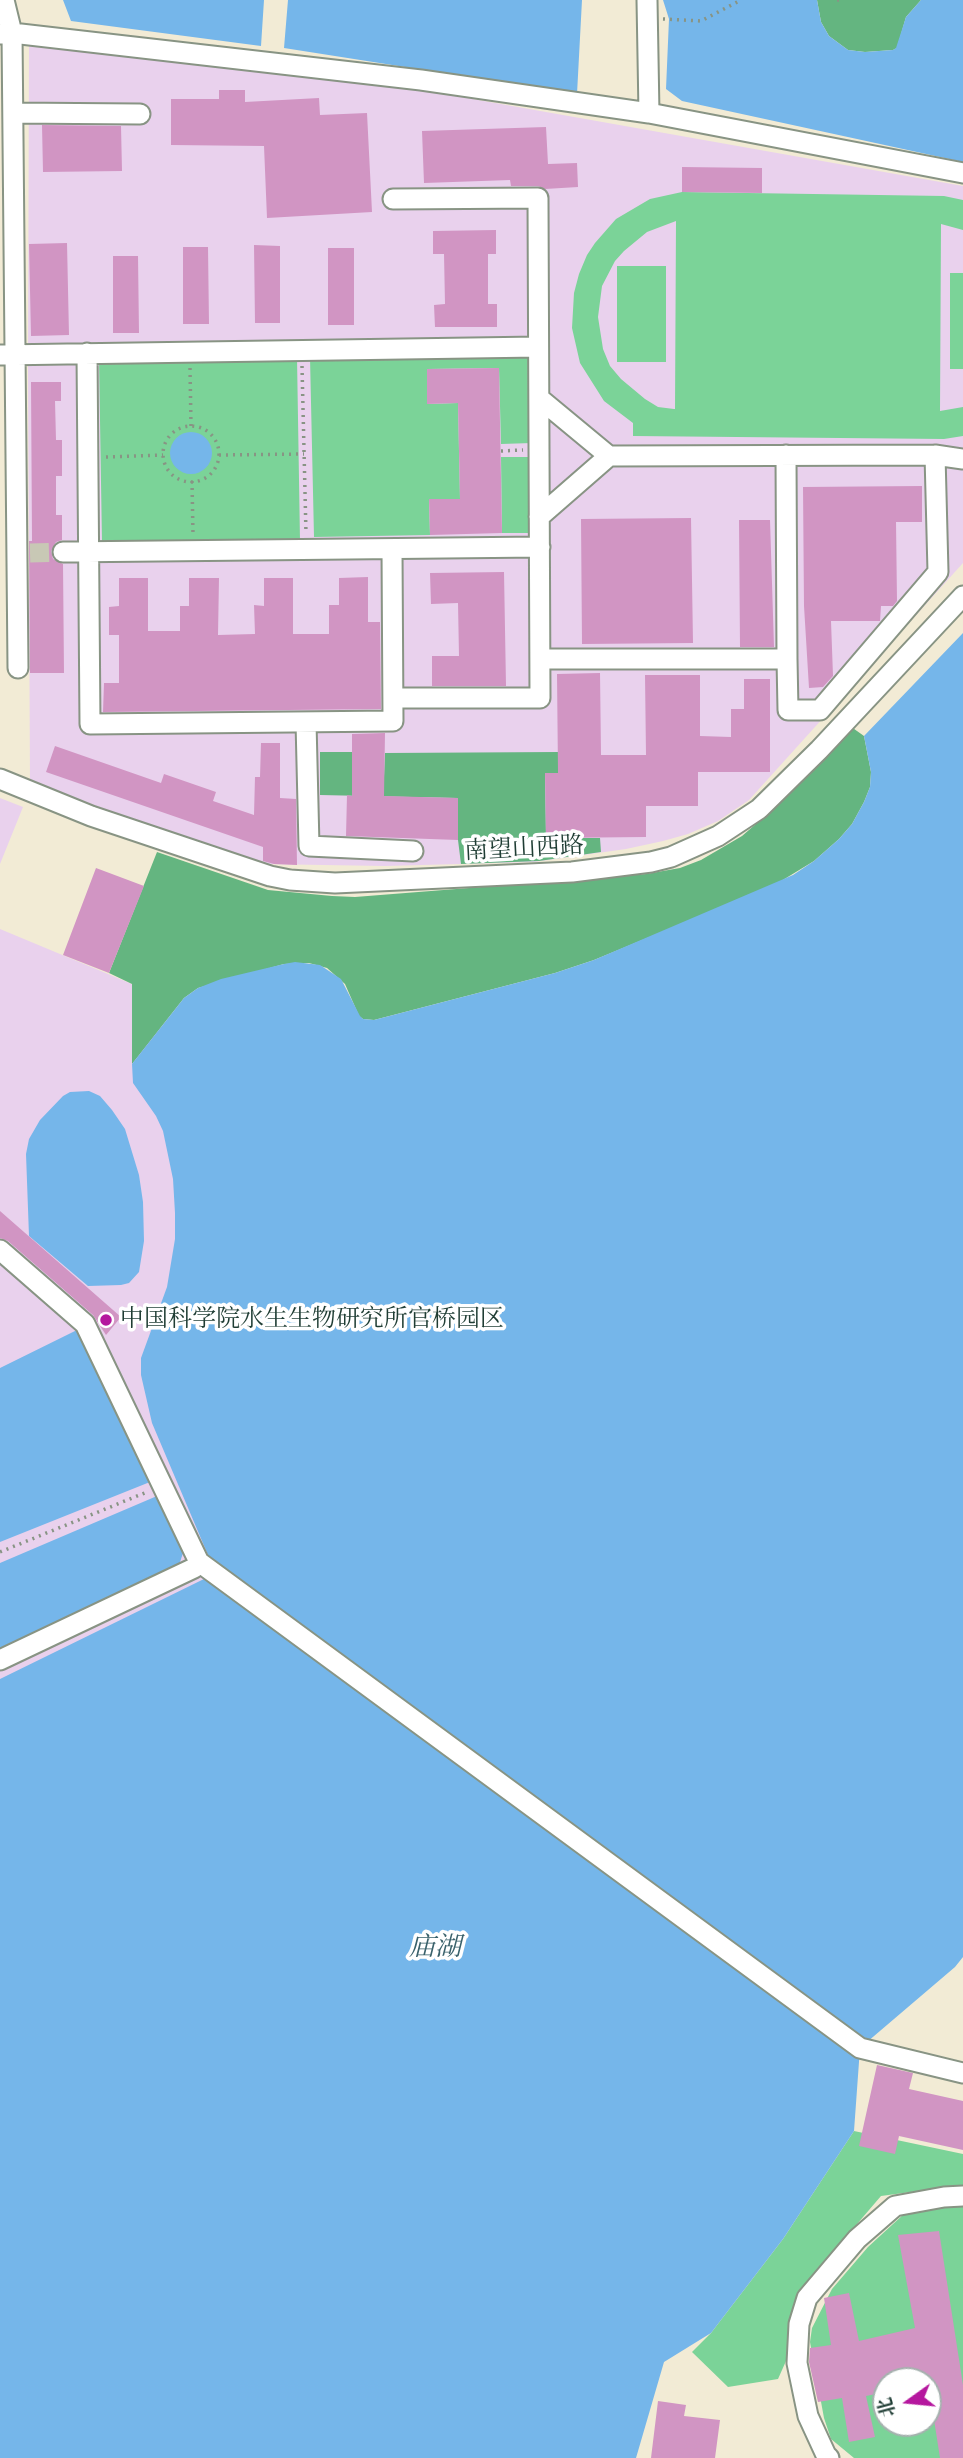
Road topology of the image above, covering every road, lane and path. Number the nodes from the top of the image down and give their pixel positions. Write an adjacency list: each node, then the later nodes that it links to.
1 (4, 0): 7 (street)
2 (647, 0): 9 (street)
3 (741, 0): 6 (path)
4 (837, 0): 5 (path)
5 (844, 0)
6 (669, 19)
7 (6, 33): 8 (street); 9 (street)
8 (13, 113): 10 (street); 17 (street)
9 (649, 113): 11 (street)
10 (140, 114)
11 (963, 173)
12 (393, 199): 13 (street)
13 (538, 346): 14 (street); 18 (street)
14 (302, 350): 15 (street); 20 (path)
15 (190, 352): 16 (street); 19 (path)
16 (87, 353): 17 (street); 27 (street)
17 (8, 355): 26 (street)
18 (539, 398): 24 (street); 29 (street)
19 (191, 426): 21 (path); 22 (path)
20 (304, 454): 22 (path); 32 (path)
21 (163, 455): 27 (path); 28 (path)
22 (219, 455): 28 (path)
23 (786, 455): 24 (street); 25 (street); 38 (street)
24 (609, 456): 29 (street)
25 (953, 456): 38 (street)
26 (8, 457): 39 (street)
27 (88, 457): 35 (street)
28 (192, 481): 33 (path)
29 (539, 517): 30 (street)
30 (540, 547): 31 (street); 37 (street)
31 (392, 549): 32 (street); 40 (street)
32 (306, 550): 33 (street)
33 (193, 551): 35 (street)
34 (62, 552): 35 (street)
35 (89, 552): 41 (street)
36 (963, 596): 42 (street, 南望山西路)
37 (540, 659): 38 (street); 40 (street)
38 (787, 659)
39 (18, 668)
40 (393, 698): 41 (street)
41 (306, 722): 43 (street)
42 (2, 783)
43 (413, 851)
44 (0, 1250): 45 (street)
45 (162, 1485): 46 (path); 47 (street)
46 (0, 1552)
47 (199, 1562): 48 (street); 49 (street)
48 (0, 1660)
49 (963, 2073)
50 (963, 2196): 51 (street)
51 (830, 2458)

